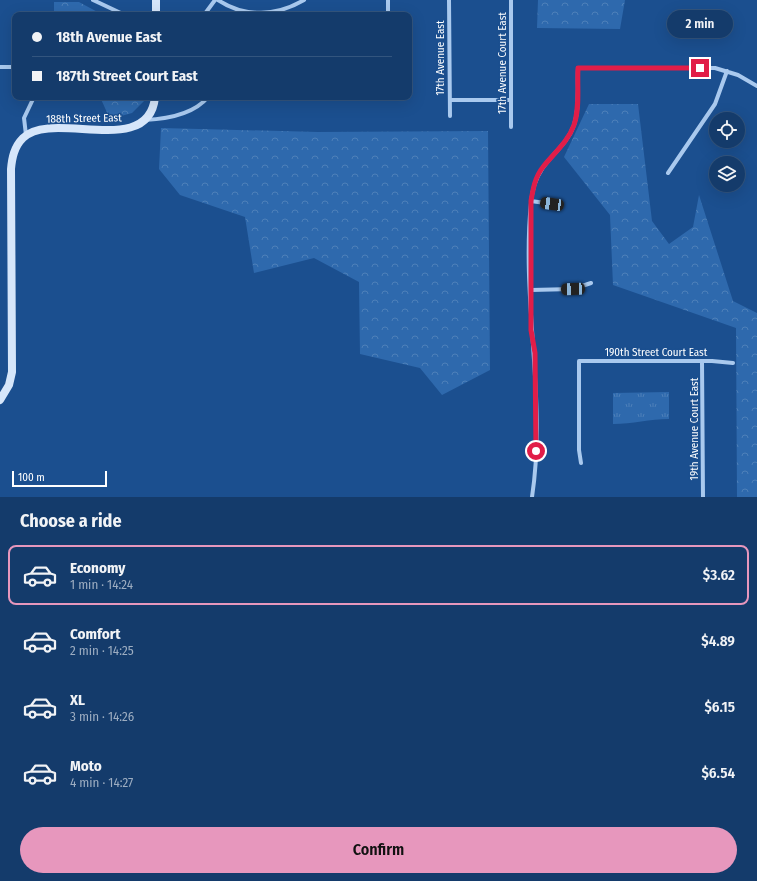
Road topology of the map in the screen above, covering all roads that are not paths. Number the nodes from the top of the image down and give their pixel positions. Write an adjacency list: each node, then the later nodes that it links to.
1 (93, 0): 9 (street)
2 (156, 0): 10 (street)
3 (214, 0): 11 (street)
4 (218, 0): 12 (street)
5 (304, 0): 13 (street)
6 (388, 0): 14 (street)
7 (449, 0): 22 (street, 17th Avenue East)
8 (511, 0): 23 (street, 17th Avenue Court East)
9 (119, 12)
10 (156, 12)
11 (206, 12)
12 (251, 12)
13 (270, 12)
14 (388, 12)
15 (0, 67): 16 (street)
16 (12, 67)
17 (727, 71): 18 (street); 28 (street); 29 (street)
18 (757, 86)
19 (33, 100): 27 (street)
20 (155, 100): 25 (street)
21 (204, 100): 25 (street, 188th Street East)
22 (450, 100): 23 (street); 24 (street, 17th Avenue East)
23 (511, 100): 26 (street, 17th Avenue Court East)
24 (450, 116)
25 (145, 120): 27 (street, 188th Street East)
26 (511, 127)
27 (26, 135): 35 (street)
28 (668, 173)
29 (531, 201): 30 (street); 32 (street)
30 (552, 204)
31 (591, 283): 32 (street)
32 (530, 290): 37 (street)
33 (702, 361): 34 (street, 190th Street Court East); 36 (street, 190th Street Court East); 38 (street, 19th Avenue Court East)
34 (733, 362)
35 (0, 400)
36 (581, 462)
37 (532, 497)
38 (703, 497)

